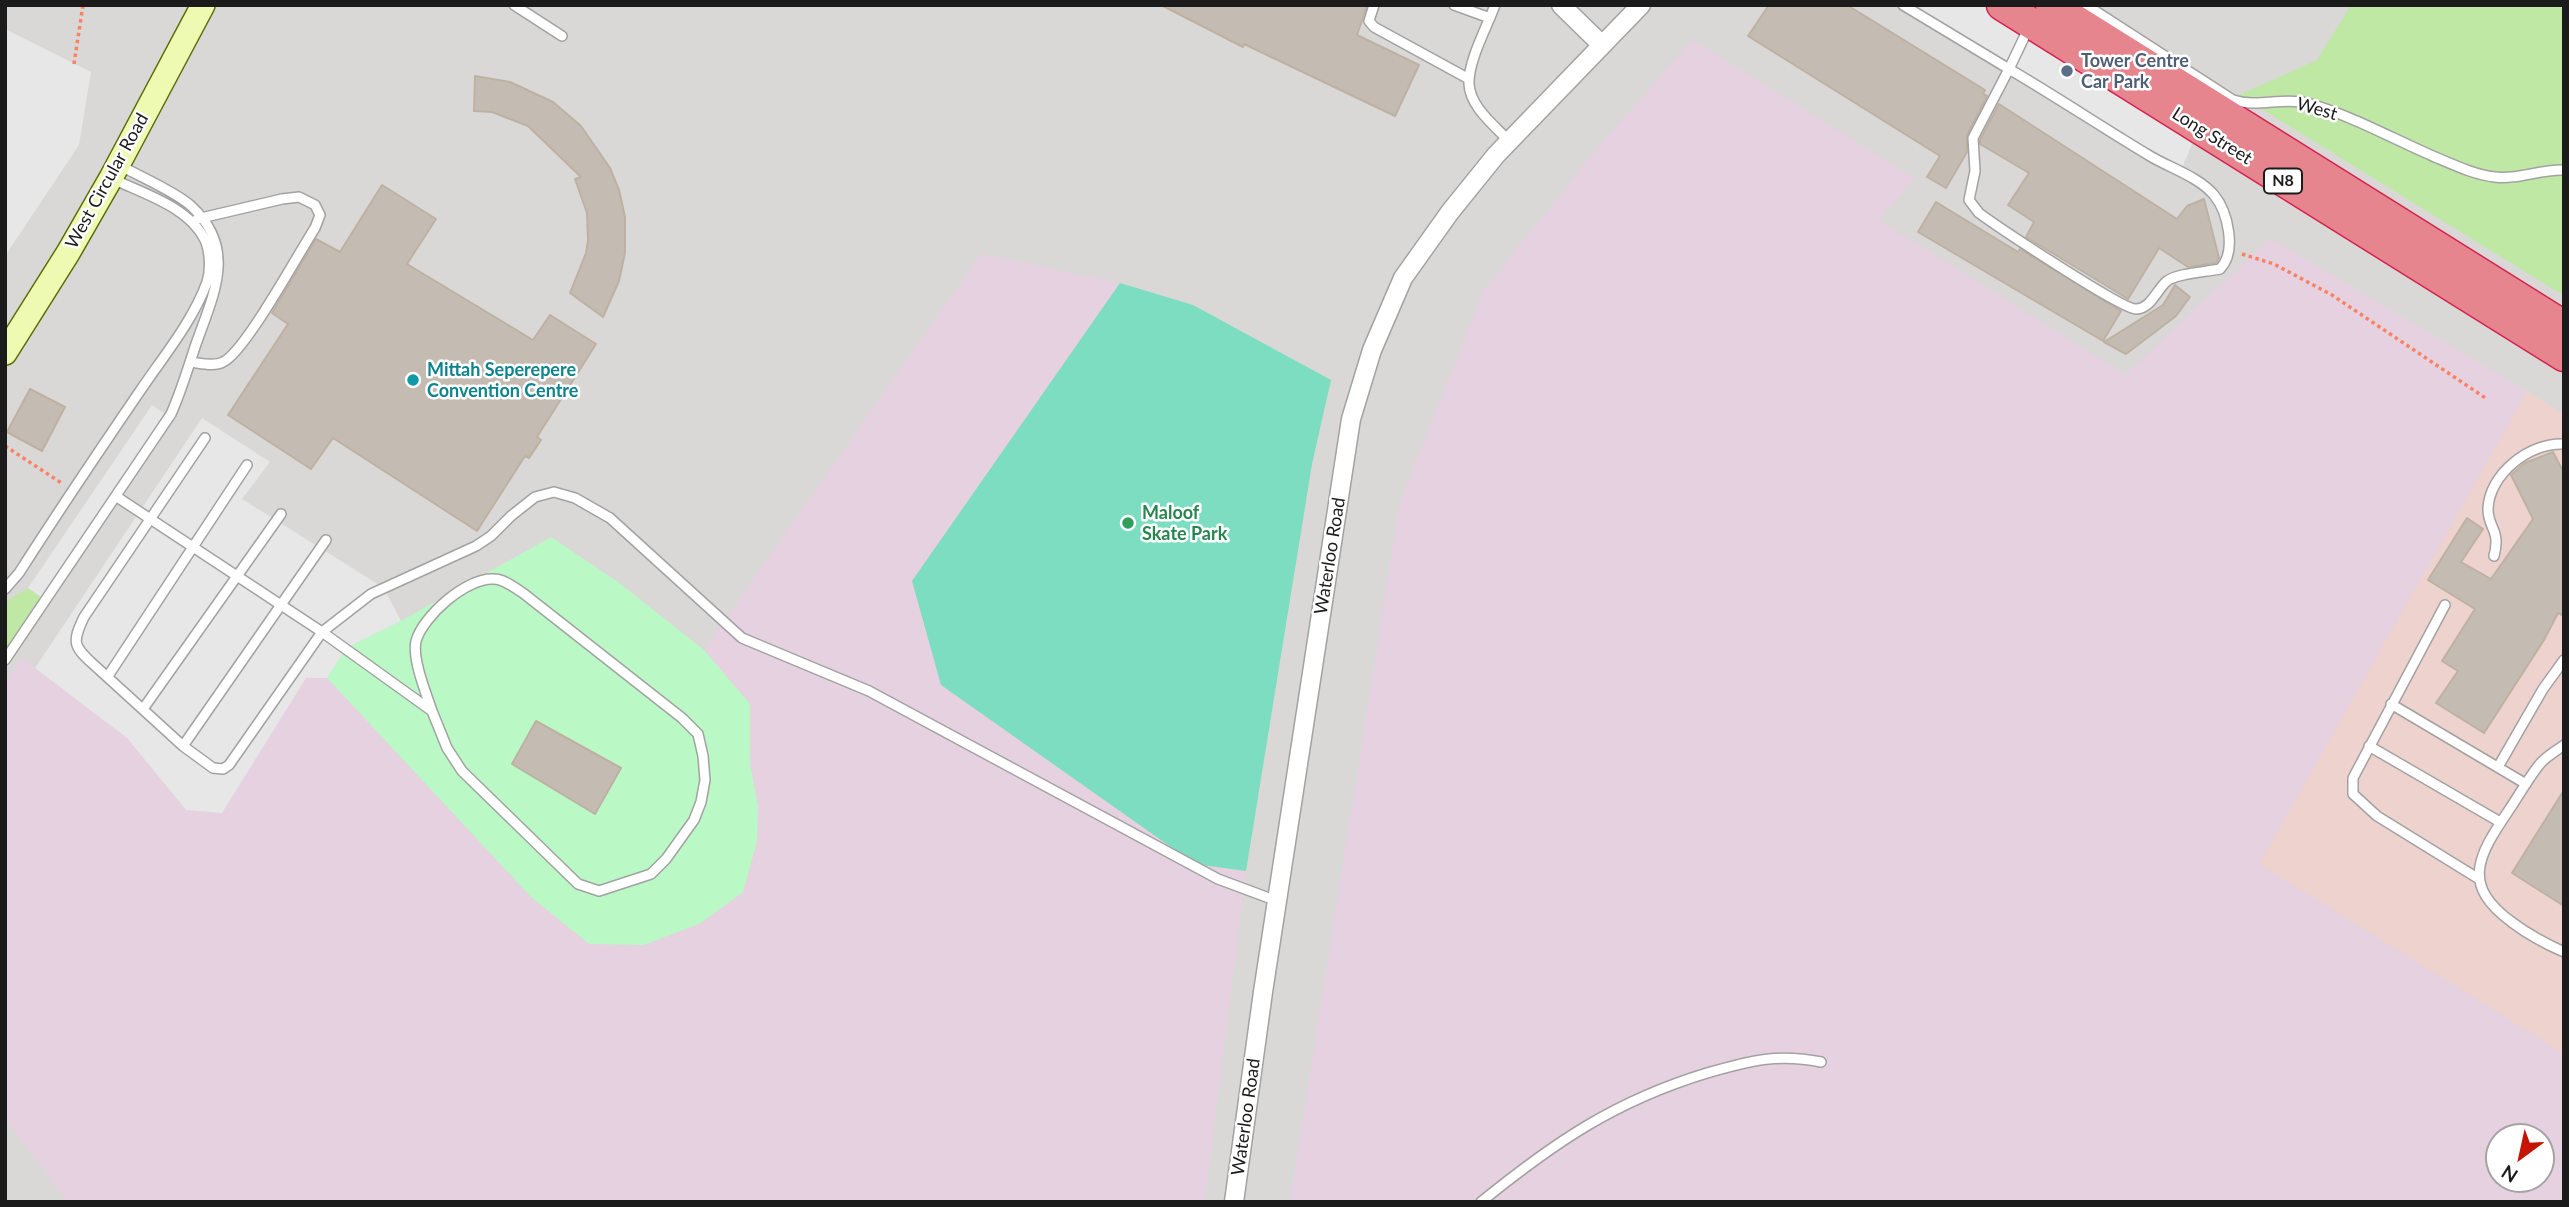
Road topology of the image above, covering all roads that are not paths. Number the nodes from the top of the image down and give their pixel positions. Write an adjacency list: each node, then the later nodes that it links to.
1 (202, 5): 19 (street, West Circular Road)
2 (514, 5): 13 (lane)
3 (1374, 5): 16 (lane)
4 (1454, 5): 12 (lane)
5 (1495, 5): 12 (lane)
6 (1560, 5): 14 (street)
7 (1641, 5): 14 (street, Waterloo Road)
8 (1903, 5): 15 (lane)
9 (2002, 5): 11 (highway, Long Street / N8)
10 (2086, 5): 18 (lane, West)
11 (2038, 14): 15 (lane); 21 (highway, Long Street / N8); 23 (highway, Long Street / N8)
12 (1490, 18): 16 (lane)
13 (562, 36)
14 (1602, 45): 17 (street, Waterloo Road)
15 (2009, 69): 15 (lane)
16 (1469, 79): 17 (lane)
17 (1509, 141): 52 (street, Waterloo Road)
18 (2564, 170)
19 (115, 171): 20 (lane); 20 (lane); 22 (street, West Circular Road)
20 (197, 219): 24 (lane); 24 (lane); 35 (lane)
21 (2564, 326)
22 (5, 353)
23 (2564, 356)
24 (190, 362): 28 (lane)
25 (205, 439): 30 (lane)
26 (2564, 444): 33 (lane)
27 (247, 466): 32 (lane)
28 (117, 497): 30 (lane); 39 (lane)
29 (281, 514): 34 (lane)
30 (150, 520): 32 (lane); 41 (lane)
31 (326, 540): 36 (lane)
32 (193, 547): 34 (lane); 41 (lane)
33 (2494, 556)
34 (236, 575): 36 (lane); 43 (lane)
35 (5, 589)
36 (281, 605): 38 (lane); 46 (lane)
37 (2445, 605): 42 (lane)
38 (322, 632): 44 (lane); 46 (lane); 52 (lane)
39 (5, 660)
40 (2564, 660): 48 (lane)
41 (108, 676): 43 (lane)
42 (2391, 704): 47 (lane); 48 (lane)
43 (143, 709): 46 (lane)
44 (432, 711): 44 (lane)
45 (2564, 745): 49 (lane)
46 (183, 746)
47 (2369, 746): 50 (lane); 51 (lane)
48 (2498, 767): 49 (lane)
49 (2526, 784): 50 (lane)
50 (2501, 822): 51 (lane)
51 (2479, 879): 53 (lane)
52 (1277, 901): 55 (street, Waterloo Road)
53 (2564, 952)
54 (1821, 1062): 56 (lane)
55 (1234, 1202)
56 (1481, 1202)

